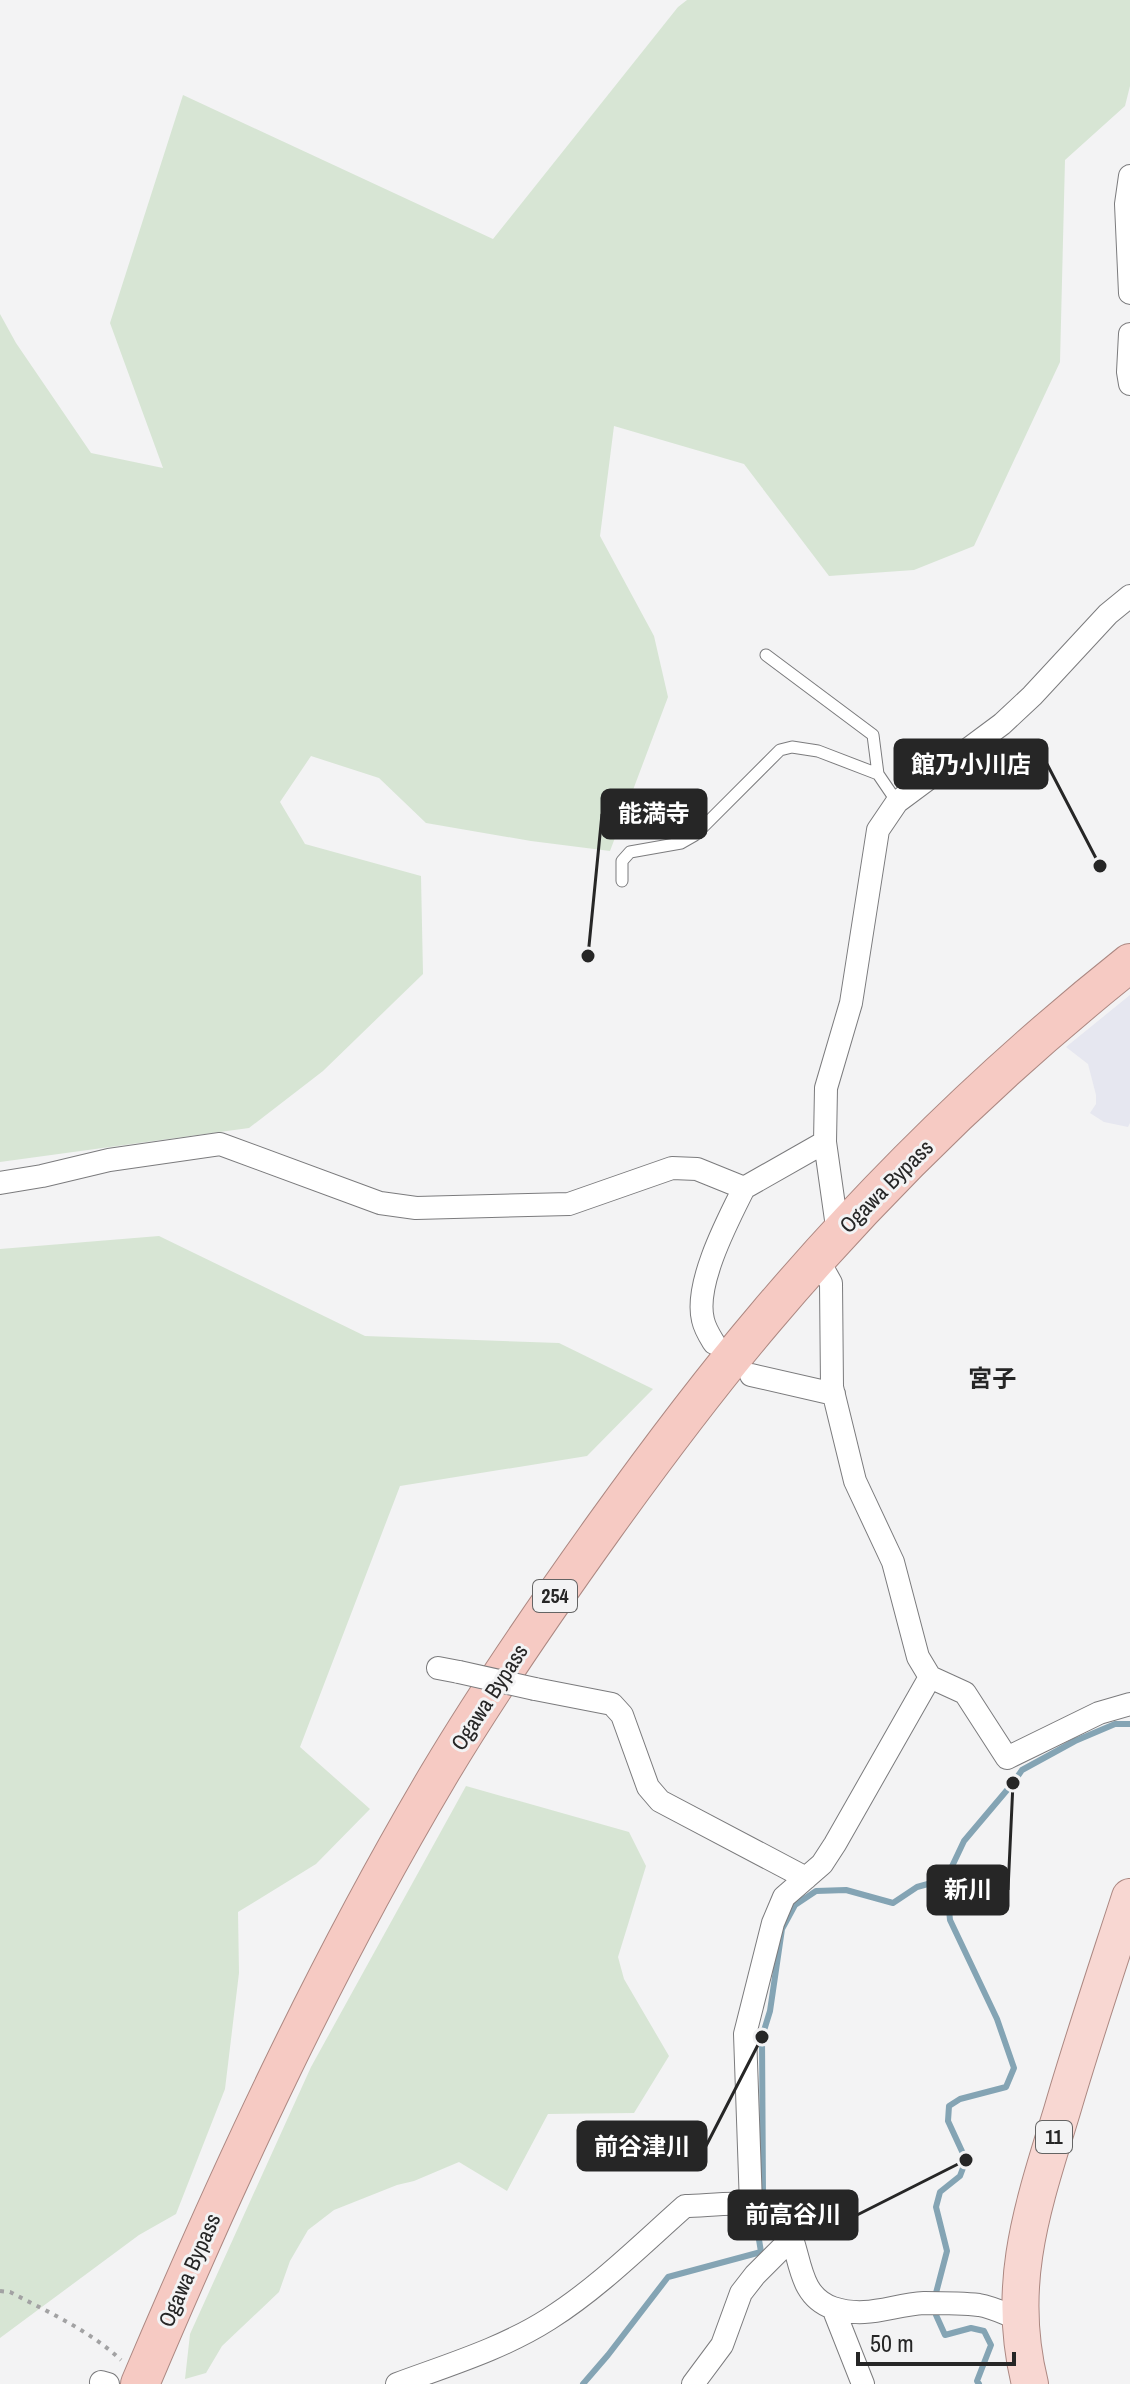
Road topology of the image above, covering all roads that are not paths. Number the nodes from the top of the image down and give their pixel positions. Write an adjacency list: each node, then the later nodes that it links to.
1 (1130, 176): 2 (street)
2 (1130, 293)
3 (1130, 334): 4 (street)
4 (1130, 384)
5 (1130, 596): 8 (street)
6 (766, 655): 7 (lane)
7 (878, 774): 8 (lane); 9 (lane)
8 (897, 802): 11 (street)
9 (622, 881)
10 (1130, 963): 14 (highway, Ogawa Bypass / 254)
11 (825, 1142): 13 (street); 14 (street)
12 (0, 1183): 13 (street)
13 (744, 1188): 15 (street)
14 (828, 1246): 17 (street); 27 (highway, Ogawa Bypass / 254)
15 (714, 1343)
16 (751, 1375): 17 (street)
17 (834, 1394): 19 (street)
18 (448, 1670): 21 (street, bridge)
19 (930, 1677): 20 (street); 21 (street)
20 (1130, 1704)
21 (806, 1878): 23 (street)
22 (1130, 1897): 26 (main road, 11)
23 (751, 2205): 24 (street); 28 (street)
24 (792, 2238): 25 (street); 29 (street)
25 (833, 2308): 26 (street); 30 (street)
26 (1019, 2319): 31 (main road, 11)
27 (140, 2367)
28 (397, 2384)
29 (693, 2384)
30 (863, 2384)
31 (1030, 2384)

